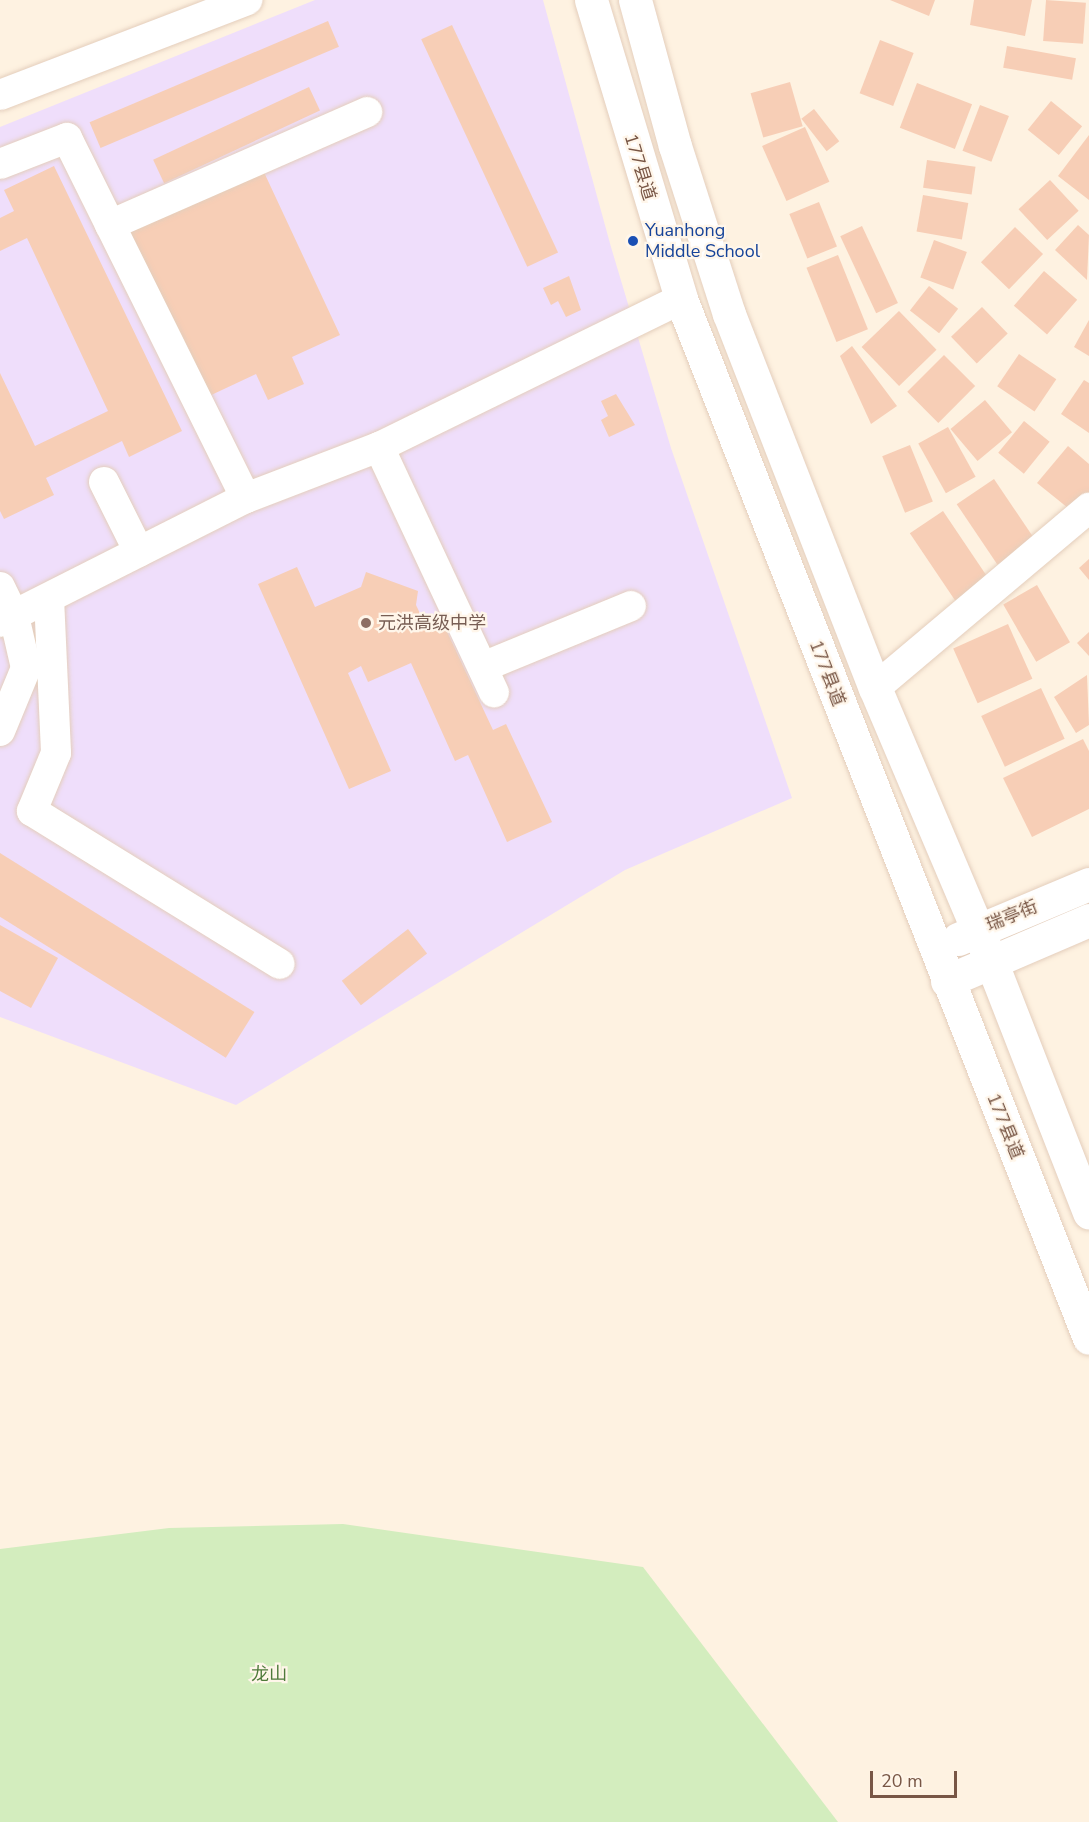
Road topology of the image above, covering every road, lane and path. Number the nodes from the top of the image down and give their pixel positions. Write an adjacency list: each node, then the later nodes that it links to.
1 (247, 0): 4 (street)
2 (591, 0): 8 (main road, 177县道)
3 (635, 0): 18 (main road)
4 (0, 94)
5 (368, 112): 7 (street)
6 (0, 164): 7 (street)
7 (110, 225): 11 (street)
8 (681, 299): 9 (street); 23 (main road, 177县道)
9 (379, 447): 11 (street); 16 (street)
10 (104, 482): 13 (street)
11 (246, 498): 13 (street)
12 (1089, 508): 18 (street)
13 (139, 552): 15 (street)
14 (0, 587): 17 (street)
15 (50, 598): 17 (street); 25 (street)
16 (631, 606)
17 (7, 619): 19 (street)
18 (875, 688): 22 (main road)
19 (0, 731)
20 (1089, 884): 22 (main road, 瑞亭街)
21 (1089, 920): 24 (main road, 瑞亭街)
22 (978, 930): 23 (main road, 瑞亭街); 24 (main road)
23 (935, 949): 26 (main road, 177县道)
24 (991, 960): 26 (main road, 瑞亭街); 27 (main road)
25 (280, 964)
26 (947, 981): 28 (main road, 177县道)
27 (1089, 1213)
28 (1089, 1338)

